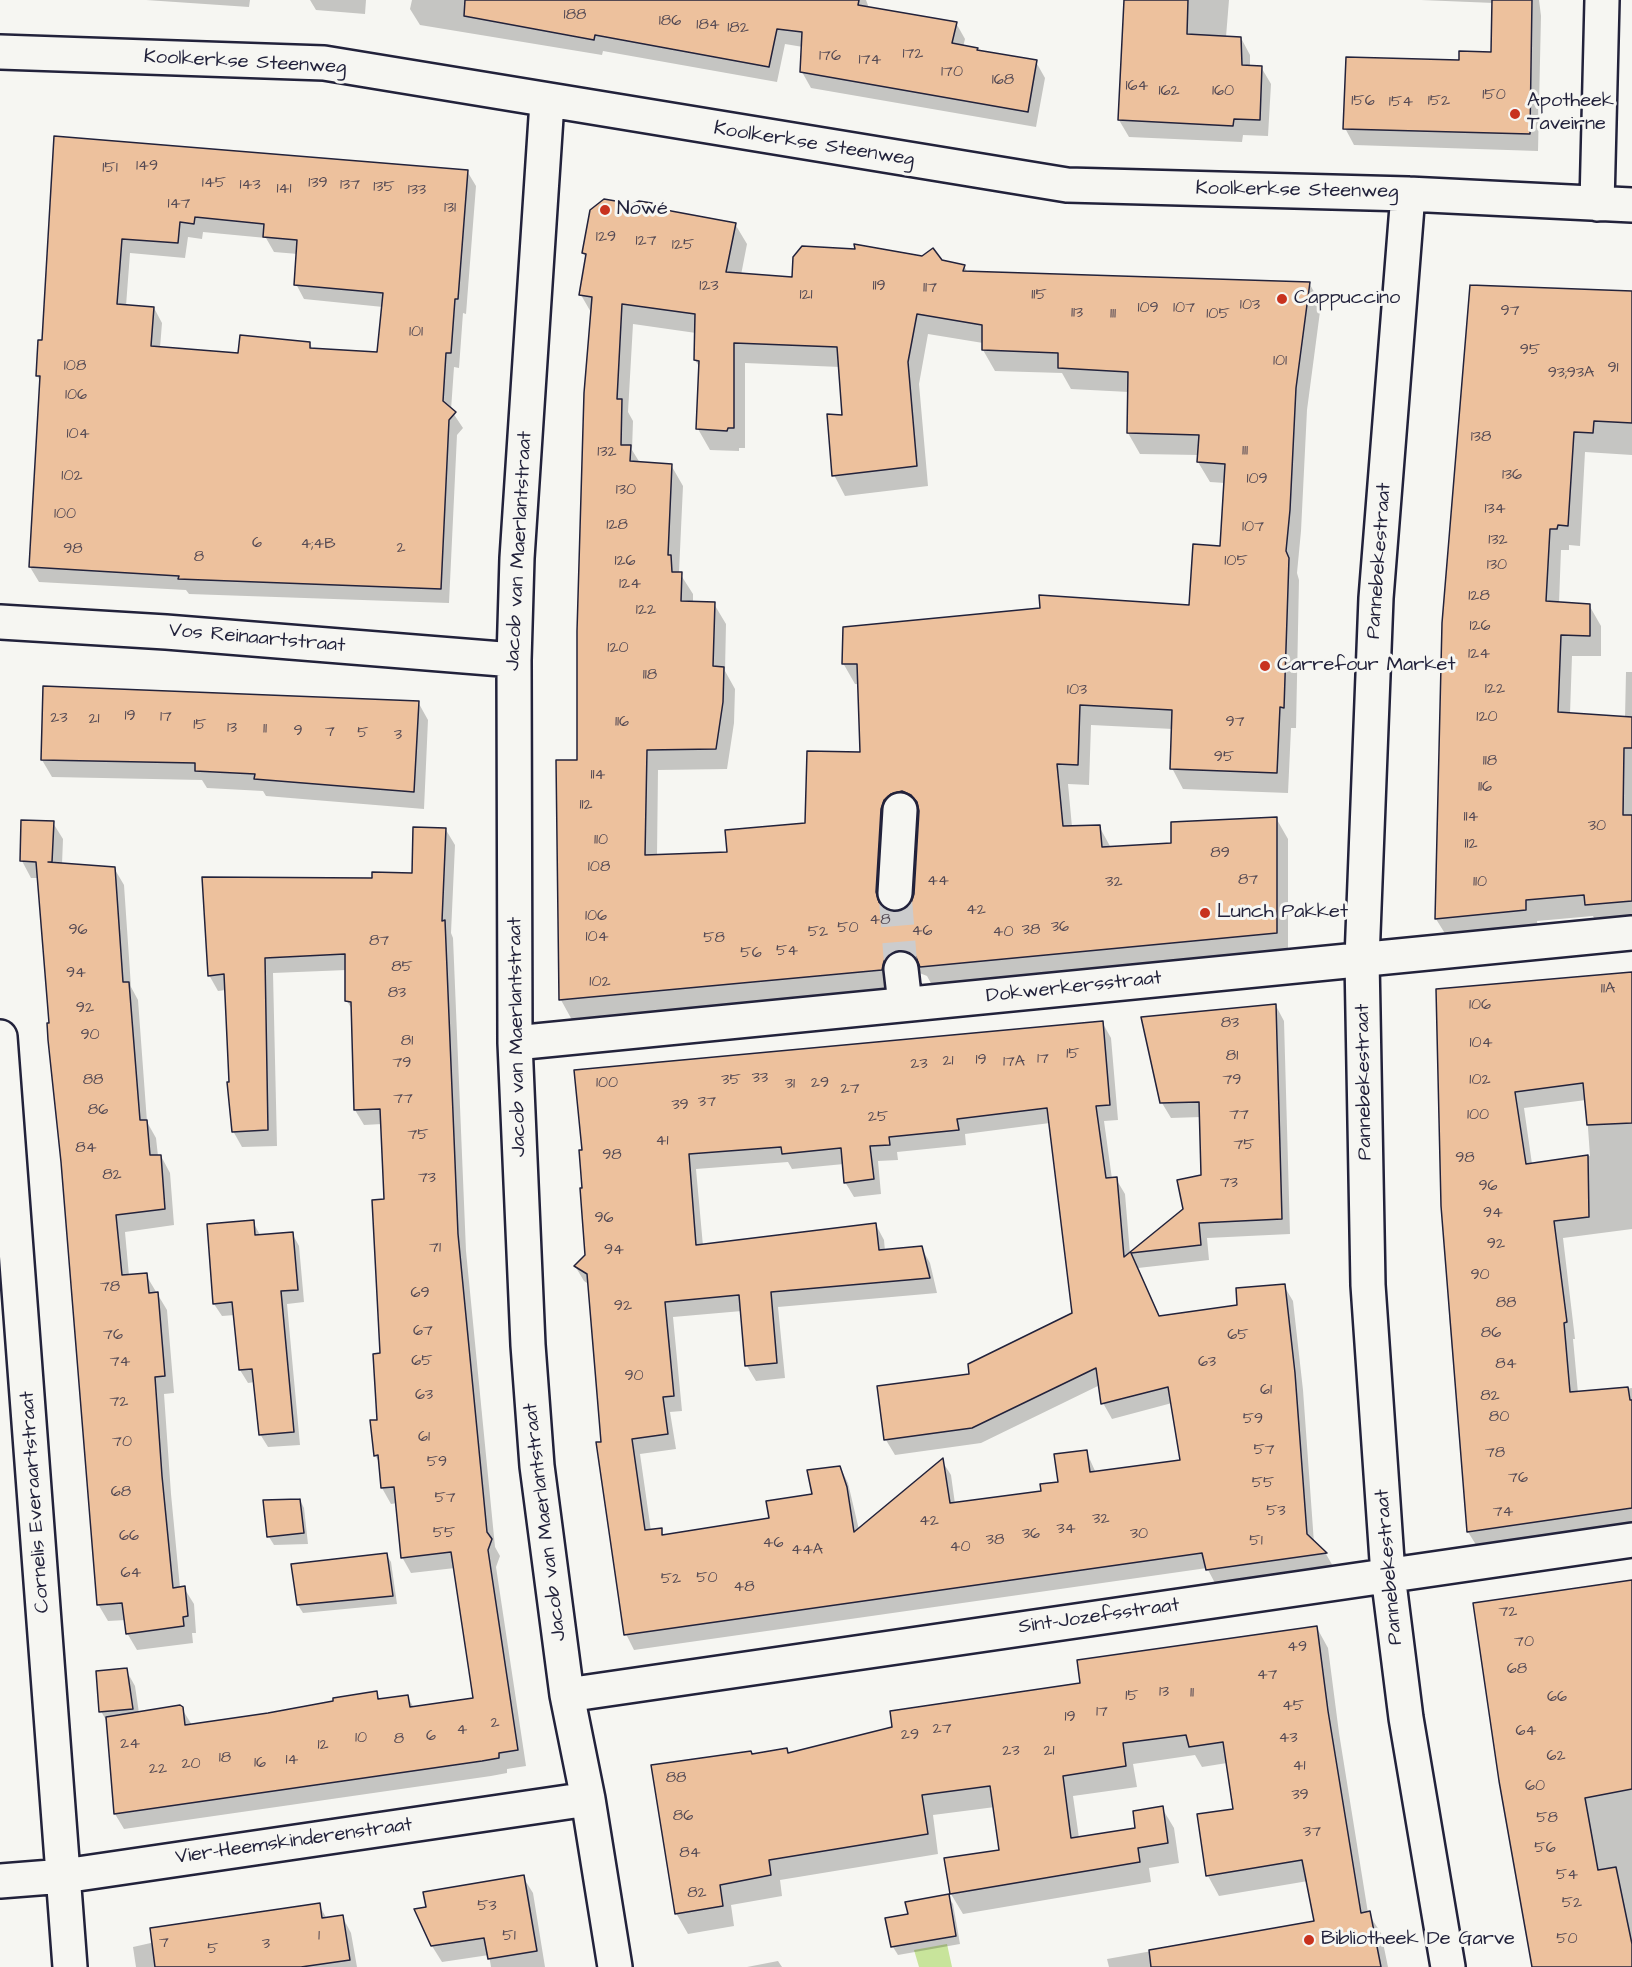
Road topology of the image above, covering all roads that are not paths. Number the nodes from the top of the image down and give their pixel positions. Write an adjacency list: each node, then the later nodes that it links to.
1 (1602, 0): 5 (street)
2 (0, 59): 3 (street, Koolkerkse Steenweg)
3 (547, 102): 4 (street, Koolkerkse Steenweg); 8 (street, Jacob van Maerlantstraat)
4 (1408, 194): 5 (street, Koolkerkse Steenweg); 12 (street, Pannebekestraat)
5 (1597, 204): 6 (street, Koolkerkse Steenweg)
6 (1632, 205)
7 (0, 622): 8 (street, Vos Reinaartstraat)
8 (514, 660): 16 (street, Jacob van Maerlantstraat)
9 (900, 810): 10 (street)
10 (895, 893)
11 (1632, 933): 12 (street, Dokwerkersstraat)
12 (1362, 959): 14 (street, Dokwerkersstraat); 18 (street, Pannebekestraat)
13 (901, 969): 14 (street)
14 (905, 1004): 16 (street, Dokwerkersstraat)
15 (0, 1037): 21 (street, Cornelis Everaartstraat)
16 (515, 1043): 19 (street, Jacob van Maerlantstraat)
17 (1632, 1540): 18 (street, Sint-Jozefsstraat)
18 (1388, 1575): 19 (street, Sint-Jozefsstraat); 25 (street, Pannebekestraat)
19 (567, 1695): 20 (street, Jacob van Maerlantstraat)
20 (588, 1798): 21 (street, Vier-Heemskinderenstraat); 24 (street, Jacob van Maerlantstraat)
21 (64, 1876): 22 (street, Vier-Heemskinderenstraat); 23 (street, Cornelis Everaartstraat)
22 (0, 1881)
23 (70, 1967)
24 (615, 1967)
25 (1448, 1967)

